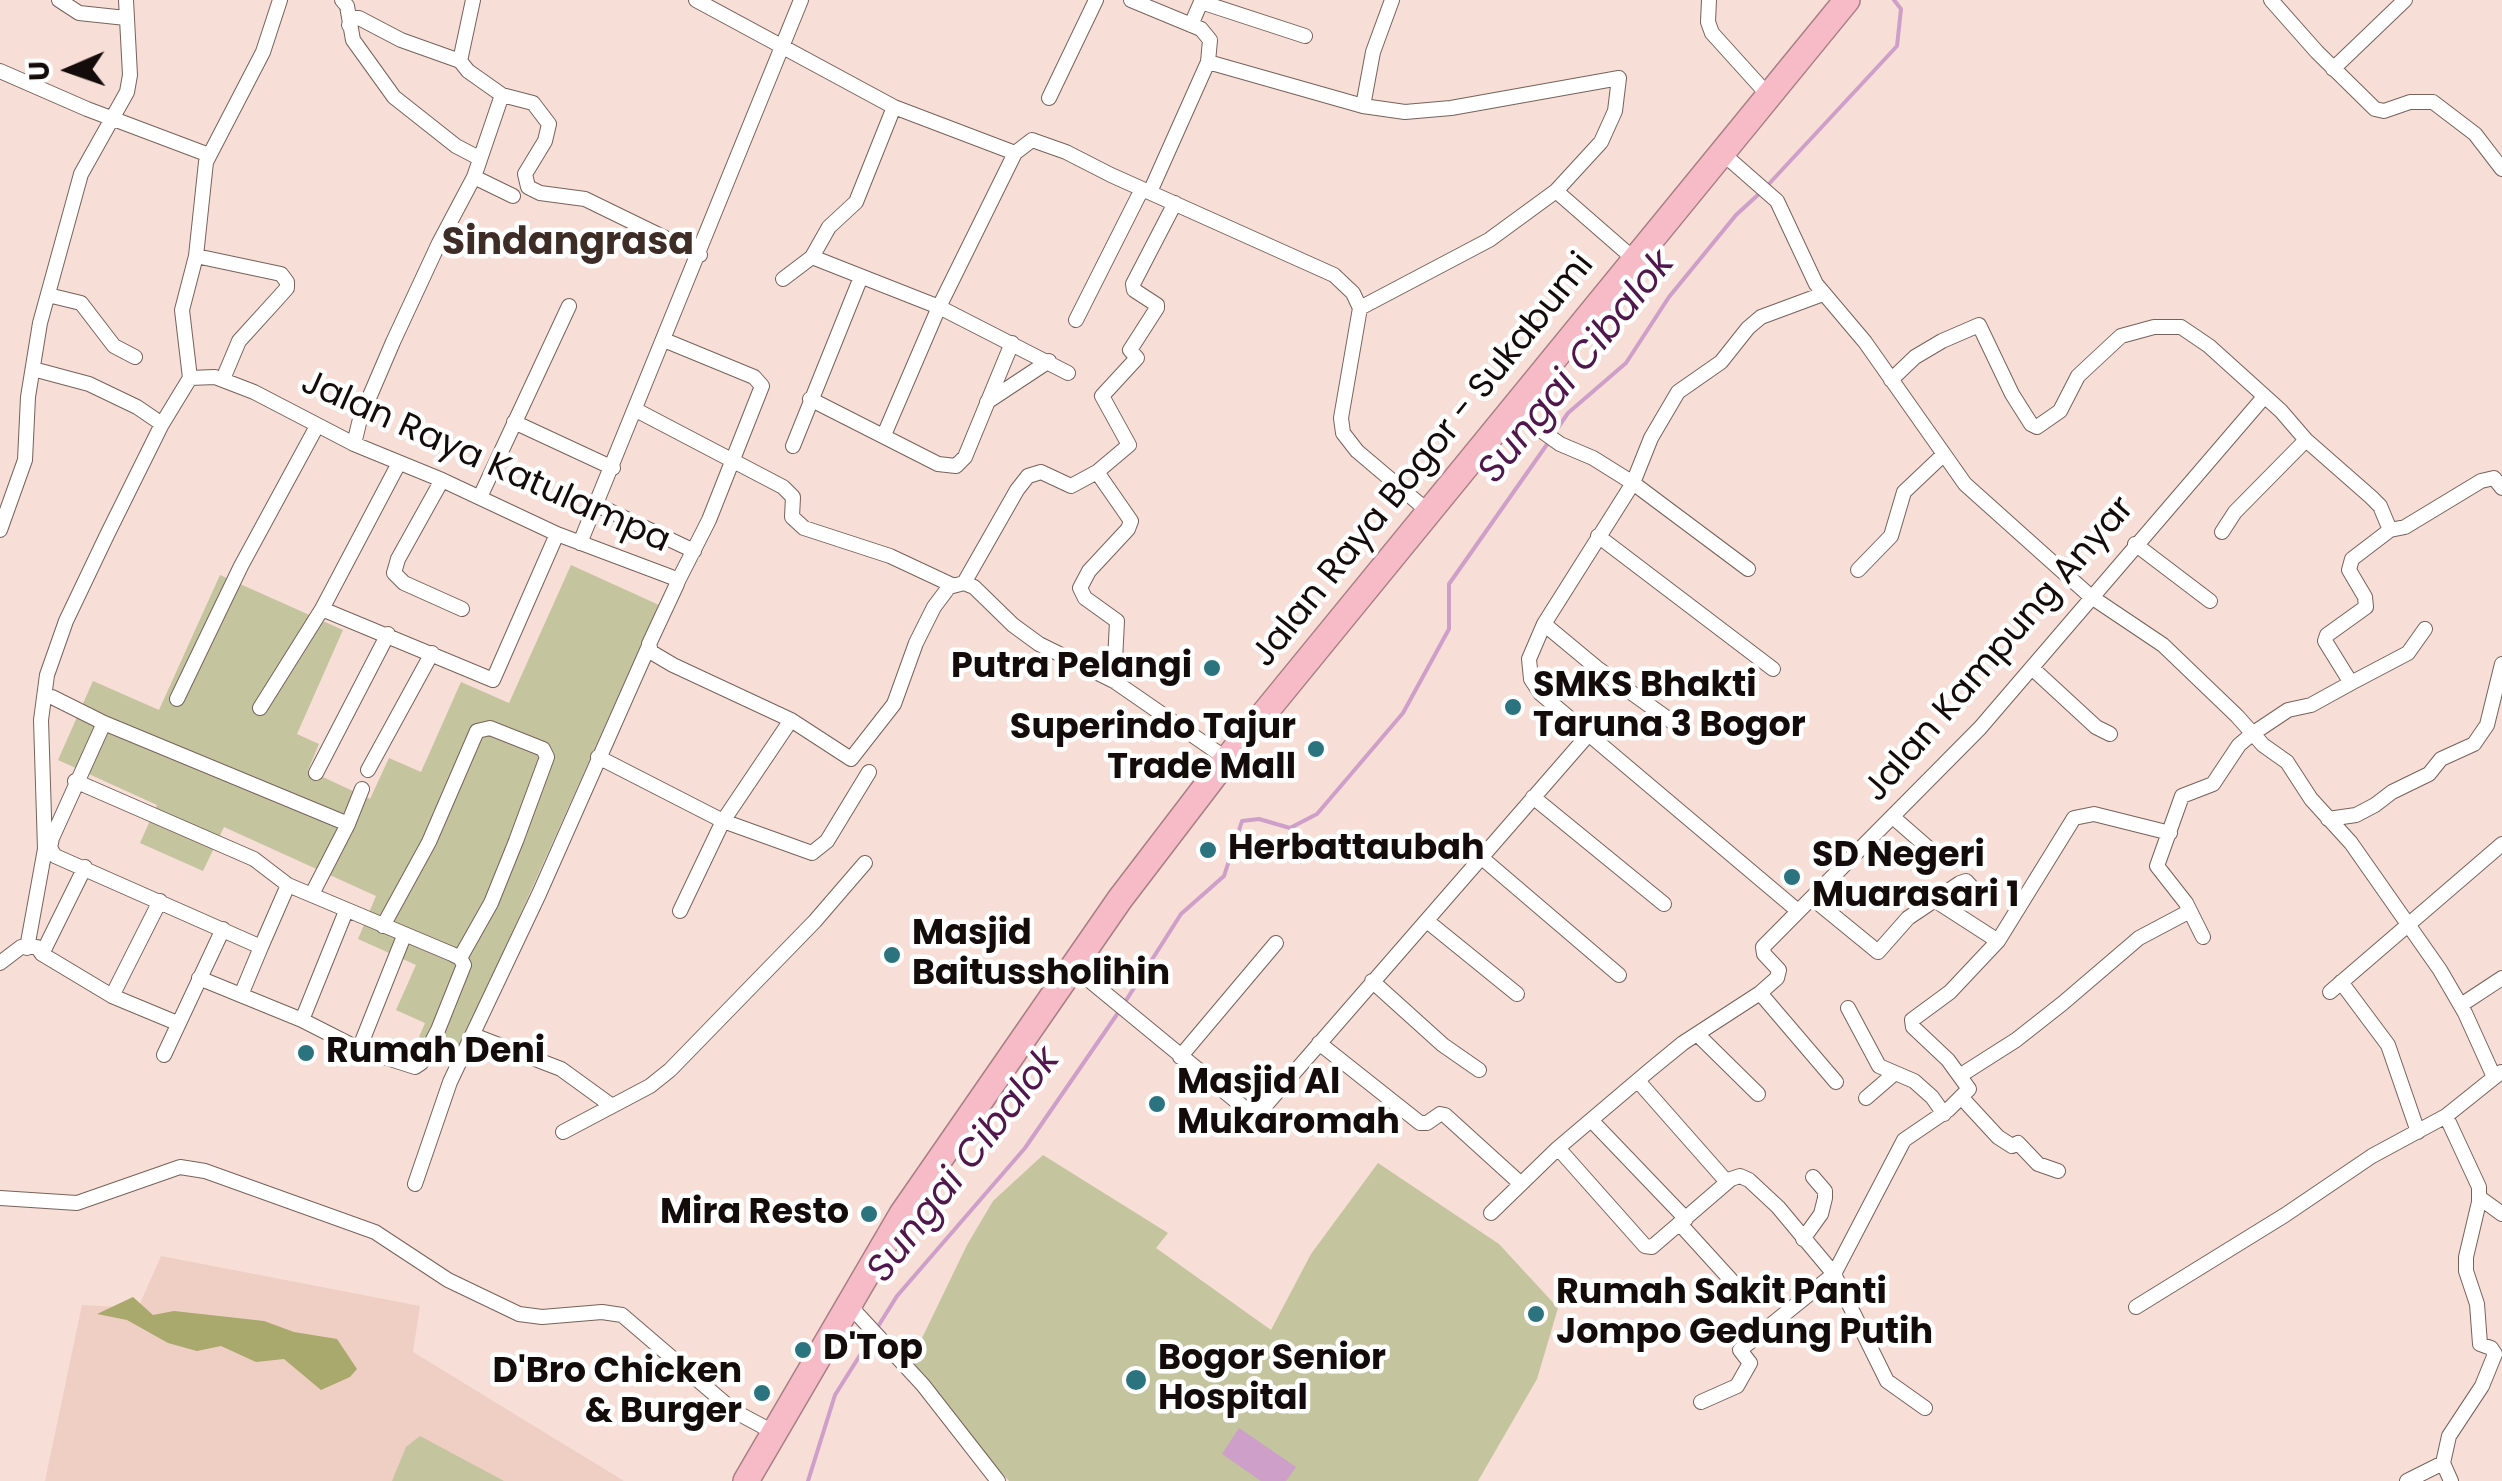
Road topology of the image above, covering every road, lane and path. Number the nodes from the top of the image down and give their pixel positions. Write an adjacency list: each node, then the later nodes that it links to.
1 (59, 0): 16 (street)
2 (126, 0): 16 (street)
3 (280, 0): 33 (street)
4 (342, 0): 18 (street)
5 (473, 0): 21 (street)
6 (696, 0): 20 (street)
7 (801, 0): 20 (street)
8 (1096, 0): 27 (street)
9 (1131, 0): 17 (street)
10 (1392, 0): 28 (street)
11 (1709, 0): 26 (street)
12 (1846, 0): 26 (highway, Jalan Raya Bogor - Sukabumi)
13 (2271, 0): 23 (street)
14 (2405, 0): 23 (street)
15 (1202, 1): 17 (street); 19 (street)
16 (126, 18): 30 (street)
17 (1192, 24): 22 (street)
18 (349, 25): 21 (street); 34 (street)
19 (1305, 36)
20 (782, 46): 29 (street); 41 (street)
21 (460, 60): 25 (street)
22 (1208, 62): 28 (street); 37 (street)
23 (2333, 69): 35 (street)
24 (0, 71): 30 (street)
25 (502, 95): 34 (street); 41 (street)
26 (1768, 95): 31 (highway, Jalan Raya Bogor - Sukabumi)
27 (1049, 98)
28 (1363, 106): 38 (street)
29 (894, 108): 32 (street); 43 (street)
30 (110, 118): 33 (street); 48 (street)
31 (1721, 152): 44 (highway, Jalan Raya Bogor - Sukabumi); 47 (street)
32 (1015, 153): 37 (street); 50 (street)
33 (209, 155): 42 (street)
34 (479, 158): 36 (street)
35 (2502, 170)
36 (474, 178): 39 (street); 72 (street)
37 (1146, 190): 40 (street); 52 (street)
38 (1556, 191): 44 (street); 51 (street)
39 (513, 196)
40 (1175, 202): 51 (street); 78 (street)
41 (700, 255): 53 (street)
42 (196, 256): 59 (street); 60 (street)
43 (812, 257): 45 (street); 46 (street)
44 (1634, 259): 66 (highway, Jalan Raya Bogor - Sukabumi)
45 (861, 277): 50 (street); 63 (street)
46 (782, 279)
47 (1823, 294): 61 (street); 80 (street)
48 (48, 295): 55 (street); 57 (street)
49 (569, 306): 67 (street)
50 (939, 307): 54 (street); 70 (street)
51 (1360, 308): 84 (street)
52 (1076, 320)
53 (664, 340): 65 (street); 75 (street)
54 (1012, 343): 56 (street); 64 (street)
55 (135, 356)
56 (1049, 361): 58 (street); 64 (street)
57 (33, 369): 68 (street); 85 (street)
58 (1068, 373)
59 (190, 378): 60 (street, Jalan Raya Katulampa); 68 (street)
60 (224, 379): 69 (street, Jalan Raya Katulampa)
61 (1891, 380): 62 (street); 74 (street)
62 (2264, 396): 71 (street); 91 (street, Jalan Kampung Anyar)
63 (810, 398): 70 (street); 73 (street)
64 (987, 402): 70 (street)
65 (636, 410): 75 (street); 77 (street)
66 (1511, 410): 80 (street); 84 (highway, Jalan Raya Bogor - Sukabumi)
67 (514, 422): 77 (street); 82 (street)
68 (162, 424): 158 (street)
69 (317, 426): 72 (street, Jalan Raya Katulampa); 112 (street)
70 (884, 435)
71 (2306, 440): 86 (street); 87 (street)
72 (354, 444): 76 (street, Jalan Raya Katulampa)
73 (793, 446)
74 (1942, 456): 94 (street); 97 (street)
75 (733, 459): 92 (street); 96 (street)
76 (398, 463): 79 (street, Jalan Raya Katulampa); 99 (street)
77 (613, 468): 83 (street)
78 (1097, 472): 96 (street); 109 (street)
79 (442, 480): 82 (street, Jalan Raya Katulampa); 100 (street)
80 (1633, 483): 89 (street); 93 (street)
81 (2502, 488): 86 (street)
82 (480, 497): 88 (street, Jalan Raya Katulampa)
83 (597, 505): 90 (street); 92 (street)
84 (1429, 512): 121 (highway, Jalan Raya Bogor - Sukabumi)
85 (0, 530)
86 (2390, 530): 110 (street)
87 (2222, 532)
88 (558, 534): 90 (street, Jalan Raya Katulampa); 105 (street)
89 (1598, 536): 101 (street); 108 (street)
90 (580, 542): 95 (street, Jalan Raya Katulampa)
91 (2135, 544): 97 (street, Jalan Kampung Anyar); 98 (street)
92 (694, 551): 95 (street)
93 (1748, 569)
94 (1858, 570)
95 (678, 581): 104 (street, Jalan Raya Katulampa)
96 (958, 584): 109 (street); 114 (street)
97 (2090, 596): 107 (street, Jalan Kampung Anyar); 118 (street)
98 (2210, 601)
99 (322, 609): 103 (street); 113 (street)
100 (462, 609)
101 (1544, 624): 116 (street); 119 (street)
102 (2425, 629): 110 (street)
103 (388, 634): 105 (street); 124 (street)
104 (648, 648): 114 (street); 120 (street, Jalan Raya Katulampa)
105 (432, 653): 122 (street)
106 (2502, 664): 129 (street)
107 (2032, 668): 117 (street); 128 (street, Jalan Kampung Anyar)
108 (1773, 669)
109 (1114, 681): 121 (street)
110 (2351, 684): 118 (street)
111 (52, 696): 115 (street)
112 (177, 699)
113 (260, 708)
114 (790, 720): 130 (street)
115 (104, 723): 125 (street); 131 (street)
116 (1685, 730)
117 (2110, 734)
118 (2252, 734): 129 (street); 132 (street)
119 (1588, 735): 127 (street); 147 (street)
120 (598, 757): 130 (street); 175 (street, Jalan Raya Katulampa)
121 (1227, 759): 161 (highway, Jalan Raya Bogor - Sukabumi)
122 (368, 770)
123 (869, 772): 130 (street)
124 (316, 773)
125 (75, 781): 137 (street); 138 (street)
126 (362, 789): 131 (street)
127 (1533, 797): 134 (street); 144 (street)
128 (1894, 818): 135 (street); 141 (street, Jalan Kampung Anyar)
129 (2328, 819): 150 (street)
130 (723, 821): 146 (street)
131 (348, 824): 139 (street)
132 (2170, 834): 148 (street); 155 (street)
133 (2502, 844): 150 (street)
134 (1482, 858): 149 (street); 162 (street)
135 (1941, 859)
136 (865, 863): 189 (street)
137 (85, 868): 143 (street); 158 (street)
138 (288, 885): 139 (street); 157 (street)
139 (312, 894): 145 (street)
140 (1979, 894): 142 (street)
141 (1812, 898): 142 (street); 147 (street, Jalan Kampung Anyar)
142 (1936, 900): 155 (street)
143 (160, 901): 152 (street); 169 (street)
144 (1664, 904)
145 (346, 910): 151 (street); 172 (street)
146 (680, 910)
147 (1798, 912): 166 (street, Jalan Kampung Anyar)
148 (2190, 912): 154 (street); 183 (street)
149 (1427, 920): 165 (street); 167 (street)
150 (2406, 924): 170 (street); 194 (street)
151 (383, 926): 153 (street); 159 (street)
152 (223, 929): 157 (street); 163 (street)
153 (404, 936): 159 (street); 177 (street)
154 (2203, 938)
155 (1998, 941): 183 (street)
156 (1276, 943): 179 (street)
157 (261, 947): 168 (street)
158 (35, 951): 160 (street); 169 (street)
159 (460, 958): 177 (street)
160 (0, 963)
161 (1072, 966): 179 (street); 209 (highway, Jalan Raya Bogor - Sukabumi)
162 (1620, 975)
163 (199, 978): 168 (street); 173 (street)
164 (2502, 978): 170 (street)
165 (1372, 982): 176 (street); 180 (street)
166 (1760, 993): 174 (street); 185 (street)
167 (1516, 994)
168 (241, 995): 172 (street)
169 (112, 996): 173 (street)
170 (2461, 1006): 182 (street)
171 (1848, 1008): 181 (street)
172 (302, 1020): 177 (street)
173 (177, 1023): 178 (street)
174 (1697, 1034): 184 (street); 186 (street)
175 (473, 1036): 189 (street); 199 (street, Jalan Raya Katulampa)
176 (1319, 1043): 179 (street); 200 (street)
177 (359, 1048)
178 (164, 1056)
179 (1180, 1056)
180 (1480, 1070)
181 (1894, 1073): 187 (street); 190 (street)
182 (2498, 1074): 191 (street)
183 (1961, 1075): 188 (street)
184 (1638, 1081): 192 (street); 198 (street)
185 (1836, 1082)
186 (1758, 1094)
187 (1866, 1098)
188 (1962, 1098): 190 (street); 196 (street)
189 (612, 1106): 193 (street)
190 (1944, 1114): 207 (street)
191 (2446, 1116): 194 (street); 202 (street)
192 (1591, 1120): 195 (street); 205 (street)
193 (563, 1132)
194 (2418, 1132): 210 (street)
195 (1558, 1148): 200 (street); 205 (street)
196 (2058, 1171)
197 (1813, 1177): 206 (street)
198 (1726, 1182): 205 (street); 206 (street)
199 (415, 1184)
200 (1521, 1184): 203 (street)
201 (0, 1198): 213 (street)
202 (2480, 1198): 204 (street); 214 (street)
203 (1491, 1213)
204 (2502, 1214)
205 (1683, 1222): 208 (street)
206 (1803, 1239): 207 (street)
207 (1834, 1274): 211 (street); 212 (street)
208 (1740, 1290)
209 (850, 1306): 213 (highway, Jalan Raya Bogor - Sukabumi); 216 (street)
210 (2136, 1307)
211 (1701, 1402)
212 (1925, 1408)
213 (774, 1434): 215 (highway, Jalan Raya Bogor - Sukabumi)
214 (2443, 1463): 217 (street); 218 (street)
215 (746, 1481)
216 (998, 1481)
217 (2407, 1481)
218 (2451, 1481)

